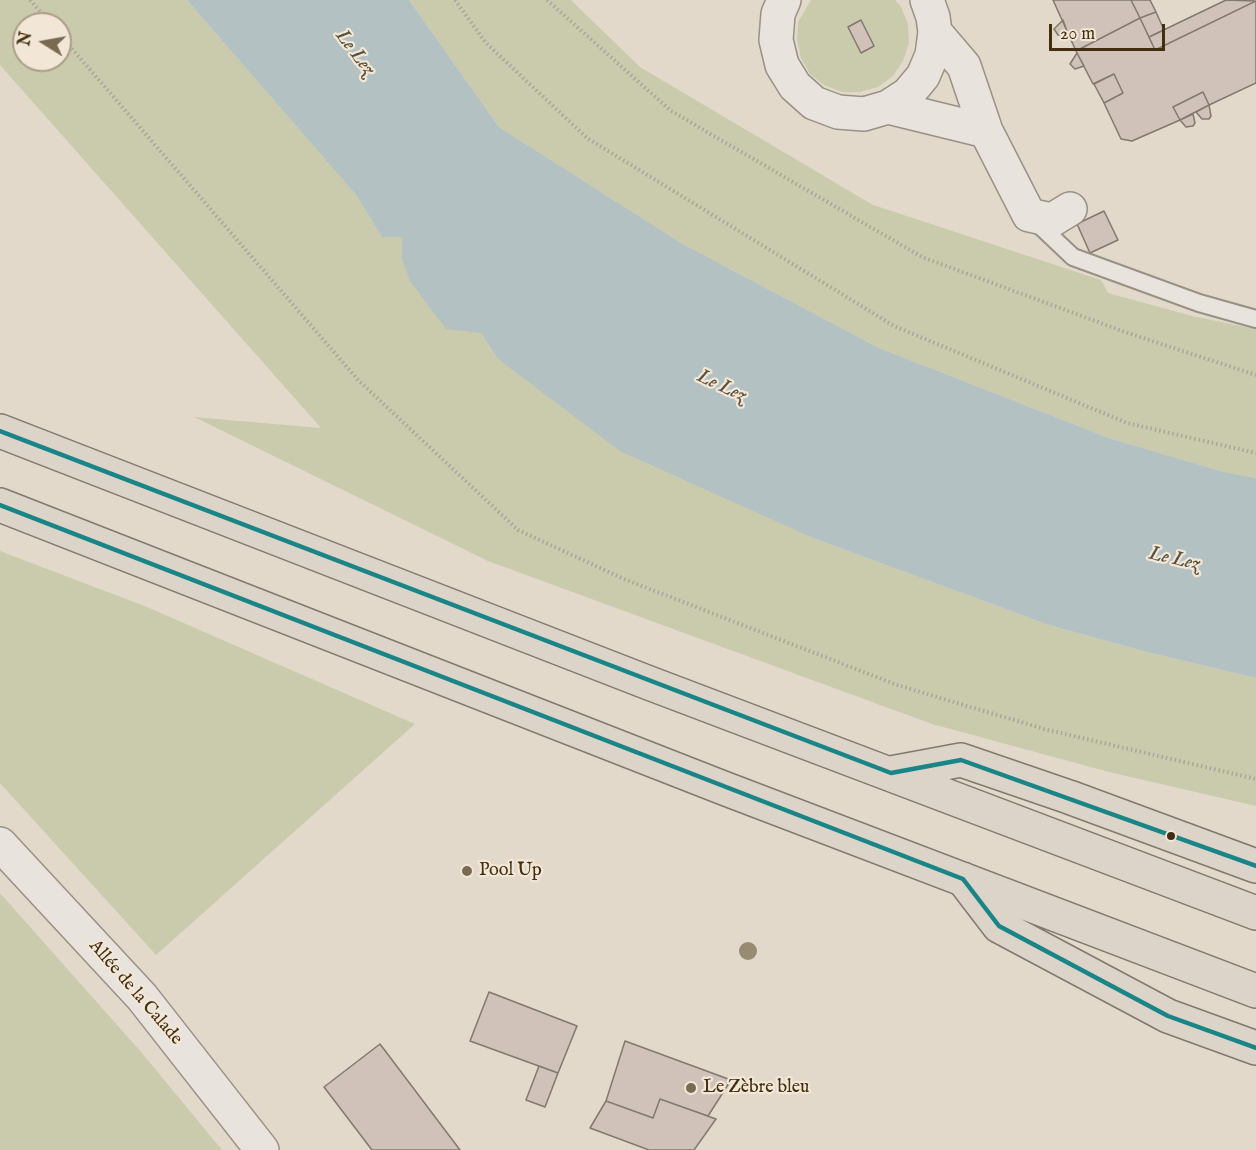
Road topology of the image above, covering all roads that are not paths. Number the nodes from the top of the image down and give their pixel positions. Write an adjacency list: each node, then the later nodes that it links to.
1 (784, 0): 3 (street)
2 (932, 9): 3 (street); 4 (street)
3 (888, 107): 4 (street)
4 (986, 131): 6 (street)
5 (1070, 209): 6 (street)
6 (1029, 215): 7 (lane)
7 (1256, 319)
8 (0, 431): 10 (main road)
9 (0, 505): 13 (main road)
10 (891, 773): 12 (main road); 14 (main road)
11 (0, 844): 17 (street, Allée de la Calade)
12 (1256, 866)
13 (963, 879): 15 (main road); 16 (main road)
14 (1256, 913)
15 (1256, 991)
16 (1256, 1048)
17 (262, 1150)

